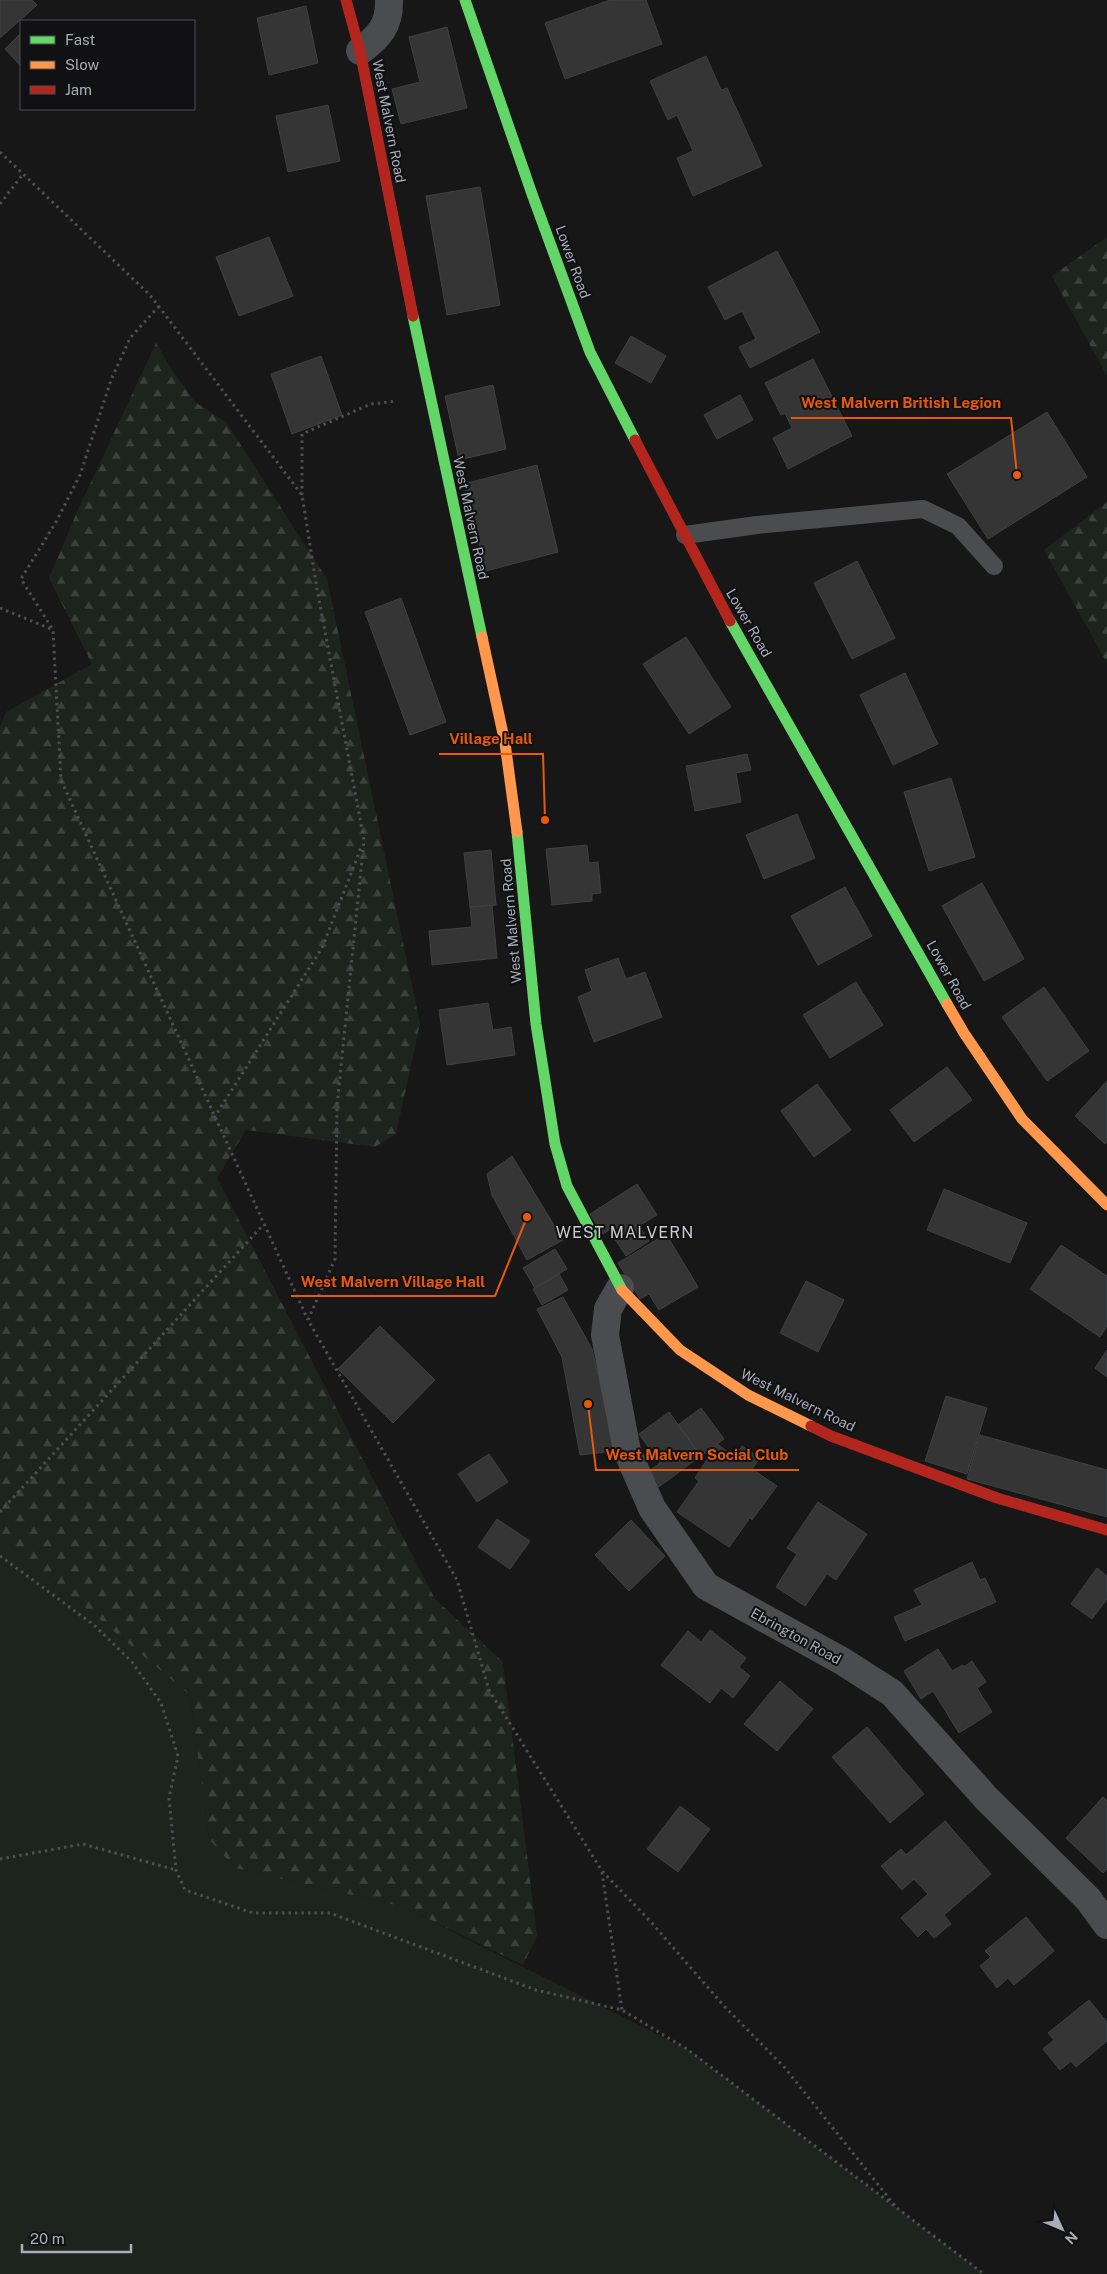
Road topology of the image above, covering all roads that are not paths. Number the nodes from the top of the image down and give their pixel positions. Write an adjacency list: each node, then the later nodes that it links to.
1 (346, 0): 4 (main road, West Malvern Road)
2 (389, 0): 4 (street)
3 (466, 0): 5 (main road, Lower Road)
4 (360, 51): 8 (main road, West Malvern Road)
5 (685, 535): 6 (lane); 7 (main road, Lower Road)
6 (994, 566)
7 (1107, 1205)
8 (620, 1288): 9 (main road, West Malvern Road); 10 (street, Ebrington Road)
9 (1107, 1530)
10 (1107, 1925)

